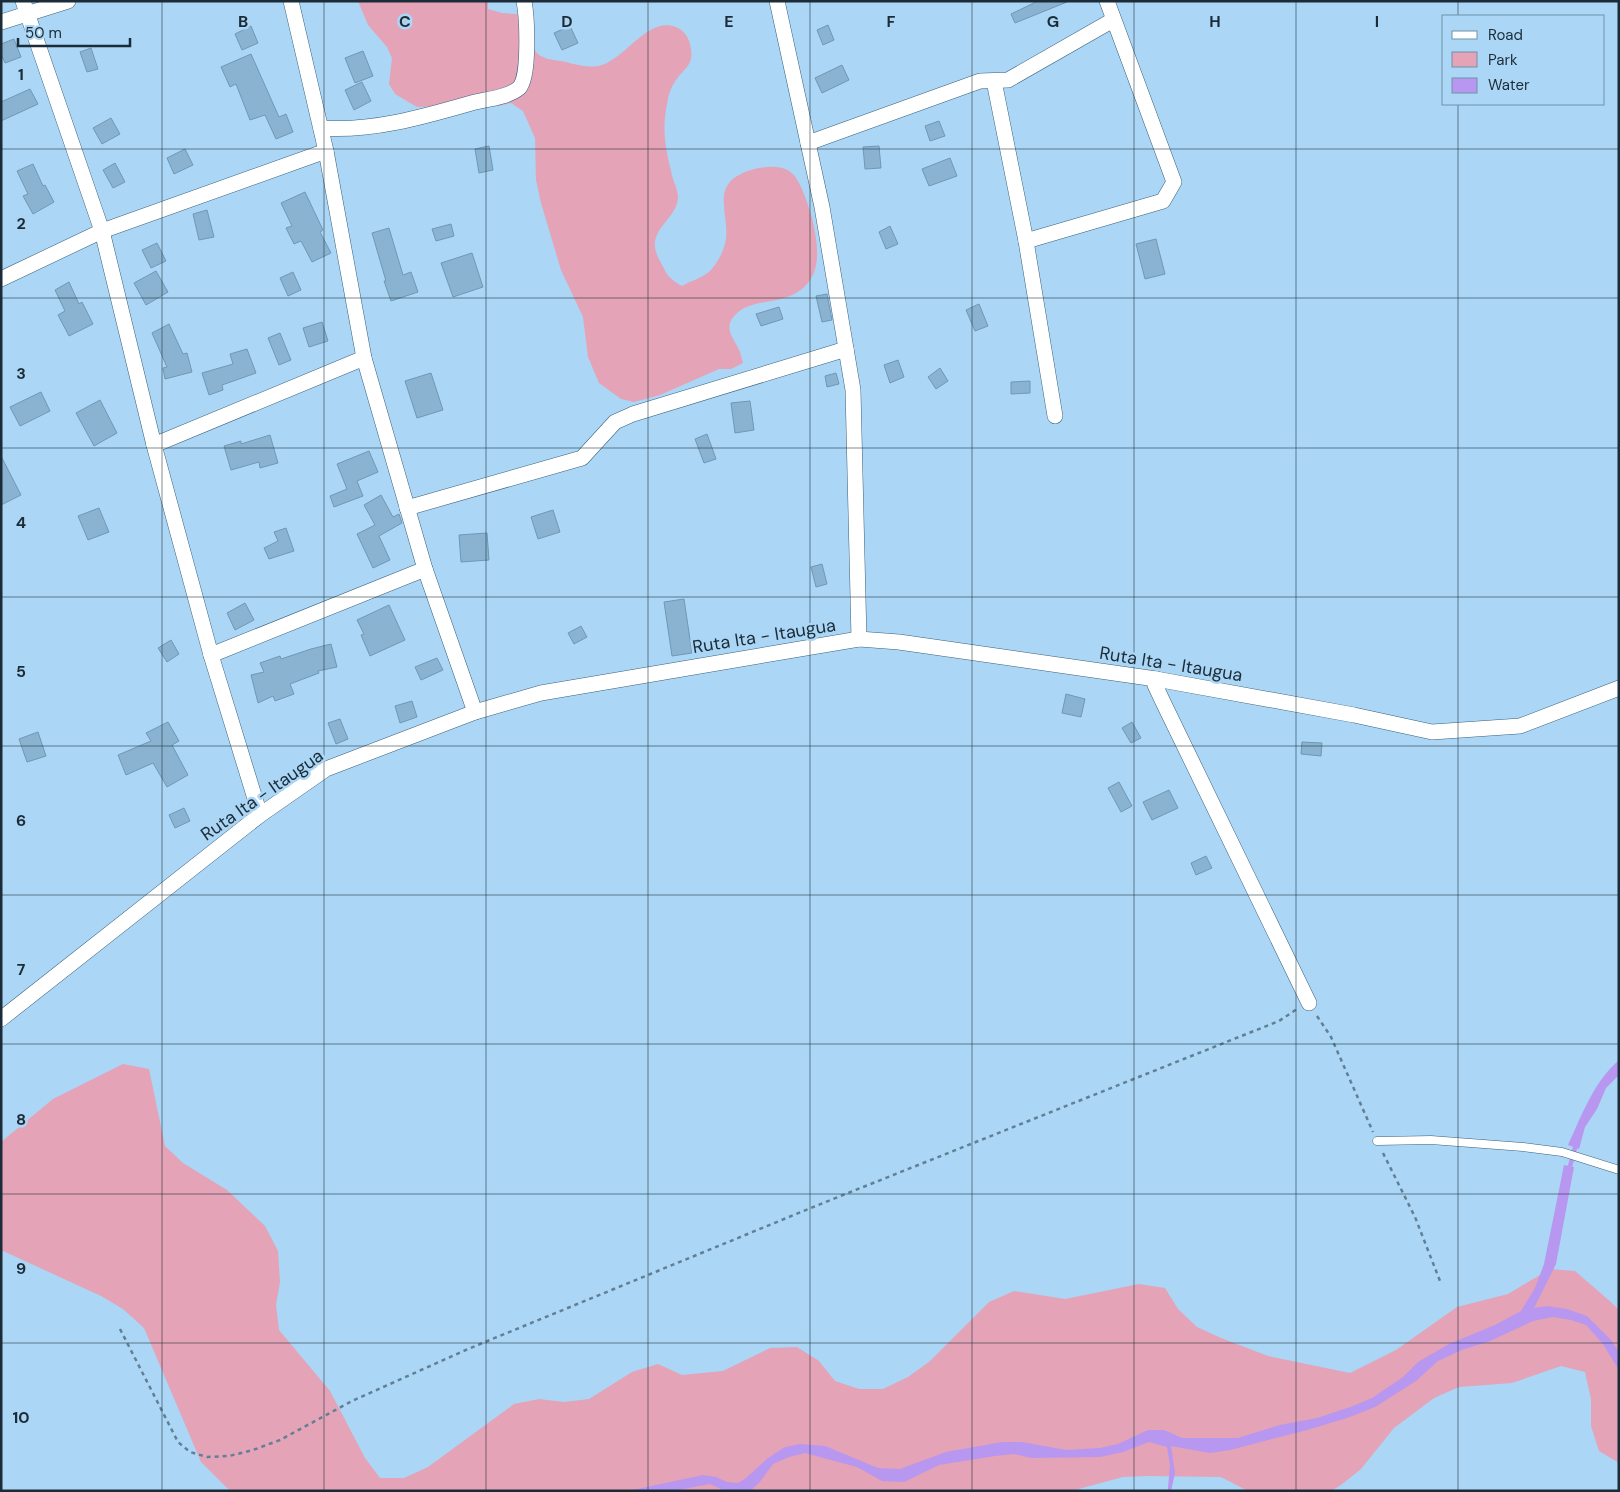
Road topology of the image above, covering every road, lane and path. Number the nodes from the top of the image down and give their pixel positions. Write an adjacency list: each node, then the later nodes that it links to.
1 (68, 1): 6 (street)
2 (291, 1): 10 (street)
3 (524, 1): 10 (street)
4 (777, 1): 11 (street)
5 (1107, 1): 7 (street)
6 (25, 8): 8 (street); 13 (street)
7 (1114, 20): 9 (street); 14 (street)
8 (1, 22)
9 (994, 80): 11 (street); 14 (street)
10 (321, 128): 12 (street)
11 (808, 143): 16 (street)
12 (326, 151): 13 (street); 17 (street)
13 (102, 231): 15 (street); 19 (street)
14 (1026, 241): 18 (street)
15 (1, 279)
16 (846, 348): 20 (street); 22 (street)
17 (364, 358): 19 (street); 20 (street)
18 (1055, 416)
19 (154, 445): 23 (street)
20 (407, 508): 21 (street)
21 (424, 569): 23 (street); 26 (street)
22 (859, 639): 24 (street, Ruta Ita - Itaugua); 26 (street, Ruta Ita - Itaugua)
23 (211, 655): 27 (street)
24 (1156, 679): 25 (street, Ruta Ita - Itaugua); 28 (street)
25 (1619, 688)
26 (475, 712): 27 (street, Ruta Ita - Itaugua)
27 (260, 815): 29 (street, Ruta Ita - Itaugua)
28 (1309, 1003): 32 (path)
29 (1, 1019)
30 (1377, 1141): 31 (lane)
31 (1619, 1170)
32 (120, 1329)

